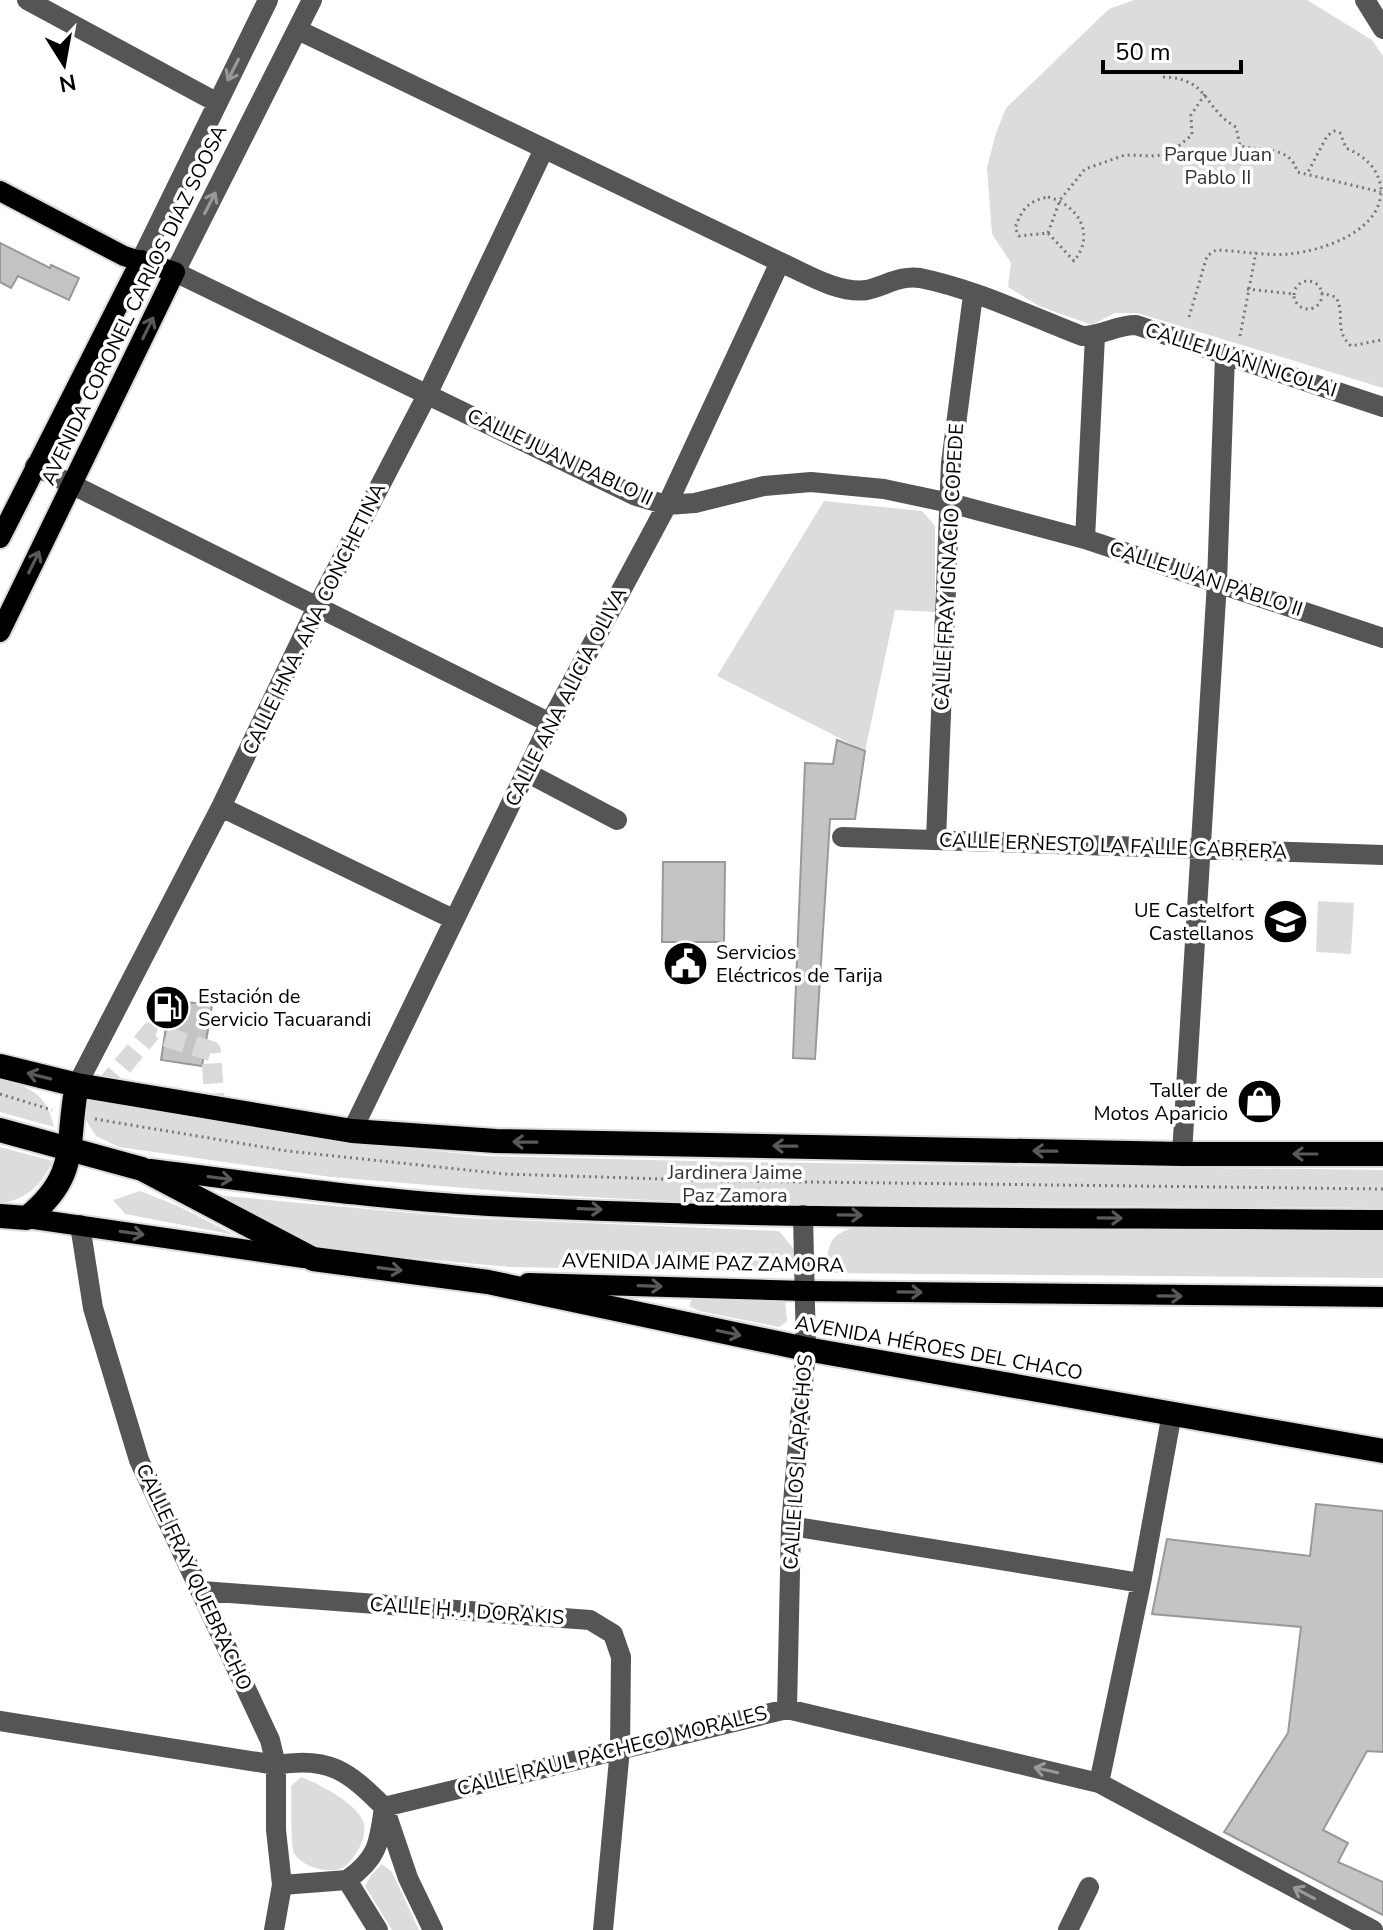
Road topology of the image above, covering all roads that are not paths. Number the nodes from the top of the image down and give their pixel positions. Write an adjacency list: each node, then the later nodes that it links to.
1 (27, 0): 7 (street)
2 (268, 0): 7 (street, AVENIDA CORONEL CARLOS DIAZ SOOSA, one-way to 7)
3 (312, 0): 6 (street, AVENIDA CORONEL CARLOS DIAZ SOOSA)
4 (1365, 0): 5 (street)
5 (1383, 29)
6 (298, 30): 8 (street); 12 (street, AVENIDA CORONEL CARLOS DIAZ SOOSA, one-way to 6)
7 (216, 102): 10 (street, AVENIDA CORONEL CARLOS DIAZ SOOSA)
8 (544, 149): 11 (street); 16 (street, CALLE HNA. ANA CONCHETINA)
9 (0, 191): 10 (main road)
10 (141, 260): 12 (main road); 18 (main road, AVENIDA CORONEL CARLOS DIAZ SOOSA)
11 (780, 262): 13 (street); 21 (street, CALLE ANA ALICIA OLIVA)
12 (175, 272): 16 (street, CALLE JUAN PABLO II); 19 (main road, AVENIDA CORONEL CARLOS DIAZ SOOSA, one-way to 12)
13 (973, 295): 14 (street); 20 (street, CALLE FRAY IGNACIO COPEDE)
14 (1095, 336): 15 (street, CALLE JUAN NICOLAI); 23 (street)
15 (1225, 355): 17 (street, CALLE JUAN NICOLAI); 24 (street)
16 (427, 395): 21 (street, CALLE JUAN PABLO II); 25 (street, CALLE HNA. ANA CONCHETINA)
17 (1383, 407)
18 (35, 466): 19 (street); 22 (main road, AVENIDA CORONEL CARLOS DIAZ SOOSA)
19 (72, 484): 25 (street); 26 (main road, AVENIDA CORONEL CARLOS DIAZ SOOSA, one-way to 19)
20 (950, 503): 21 (street, CALLE JUAN PABLO II); 23 (street, CALLE JUAN PABLO II); 33 (street, CALLE FRAY IGNACIO COPEDE)
21 (667, 505): 28 (street, CALLE ANA ALICIA OLIVA)
22 (0, 538)
23 (1085, 539): 24 (street, CALLE JUAN PABLO II)
24 (1217, 582): 27 (street, CALLE JUAN PABLO II); 34 (street)
25 (317, 607): 28 (street); 30 (street, CALLE HNA. ANA CONCHETINA)
26 (0, 632)
27 (1383, 638)
28 (550, 723): 29 (street, CALLE ANA ALICIA OLIVA)
29 (526, 772): 31 (street); 36 (street, CALLE ANA ALICIA OLIVA)
30 (221, 807): 36 (street); 38 (street, CALLE HNA. ANA CONCHETINA)
31 (617, 820)
32 (842, 837): 33 (street, CALLE ERNESTO LA FALLE CABRERA)
33 (936, 840): 34 (street, CALLE ERNESTO LA FALLE CABRERA)
34 (1201, 849): 35 (street, CALLE ERNESTO LA FALLE CABRERA); 42 (street)
35 (1383, 855)
36 (453, 919): 40 (street, CALLE ANA ALICIA OLIVA)
37 (0, 1066): 38 (highway, one-way to 37)
38 (77, 1085): 40 (highway); 41 (highway)
39 (0, 1130): 41 (highway)
40 (352, 1131): 42 (highway, one-way to 40)
41 (71, 1149): 44 (highway); 47 (highway)
42 (1182, 1154): 43 (highway, one-way to 42)
43 (1383, 1154)
44 (142, 1169): 45 (main road, one-way to 45); 50 (highway)
45 (803, 1215): 48 (main road, one-way to 48); 52 (street, CALLE LOS LAPACHOS)
46 (0, 1216): 47 (highway, AVENIDA JAIME PAZ ZAMORA)
47 (27, 1218): 49 (main road, AVENIDA JAIME PAZ ZAMORA)
48 (1383, 1220)
49 (80, 1225): 50 (main road, AVENIDA JAIME PAZ ZAMORA, one-way to 50); 59 (street, CALLE FRAY QUEBRACHO)
50 (313, 1259): 51 (highway, AVENIDA JAIME PAZ ZAMORA, one-way to 51)
51 (488, 1282): 52 (main road, AVENIDA JAIME PAZ ZAMORA, one-way to 52); 54 (highway, AVENIDA HÉROES DEL CHACO, one-way to 54)
52 (805, 1291): 53 (main road, AVENIDA JAIME PAZ ZAMORA, one-way to 53); 54 (street, CALLE LOS LAPACHOS)
53 (1383, 1297)
54 (806, 1349): 55 (highway, AVENIDA HÉROES DEL CHACO); 57 (street, CALLE LOS LAPACHOS)
55 (1172, 1413): 56 (highway, AVENIDA HÉROES DEL CHACO); 58 (street)
56 (1383, 1451)
57 (791, 1526): 58 (street); 60 (street, CALLE LOS LAPACHOS)
58 (1141, 1583): 64 (street)
59 (202, 1591): 62 (street, CALLE H. J. DORAKIS); 63 (street, CALLE FRAY QUEBRACHO)
60 (787, 1709): 62 (street, CALLE RAUL PACHECO MORALES); 64 (street, CALLE RAUL PACHECO MORALES, one-way to 60)
61 (0, 1721): 63 (street)
62 (620, 1749): 65 (street, CALLE RAUL PACHECO MORALES); 72 (street, CALLE H. J. DORAKIS)
63 (276, 1765): 65 (street); 67 (street, CALLE FRAY QUEBRACHO)
64 (1099, 1783): 74 (street, CALLE RAUL PACHECO MORALES, one-way to 64)
65 (384, 1807): 66 (street); 71 (street)
66 (347, 1880): 67 (street); 70 (street)
67 (282, 1885): 69 (street, CALLE FRAY QUEBRACHO)
68 (1089, 1887): 73 (street)
69 (274, 1930)
70 (378, 1930)
71 (433, 1930)
72 (603, 1930)
73 (1068, 1930)
74 (1373, 1930)

